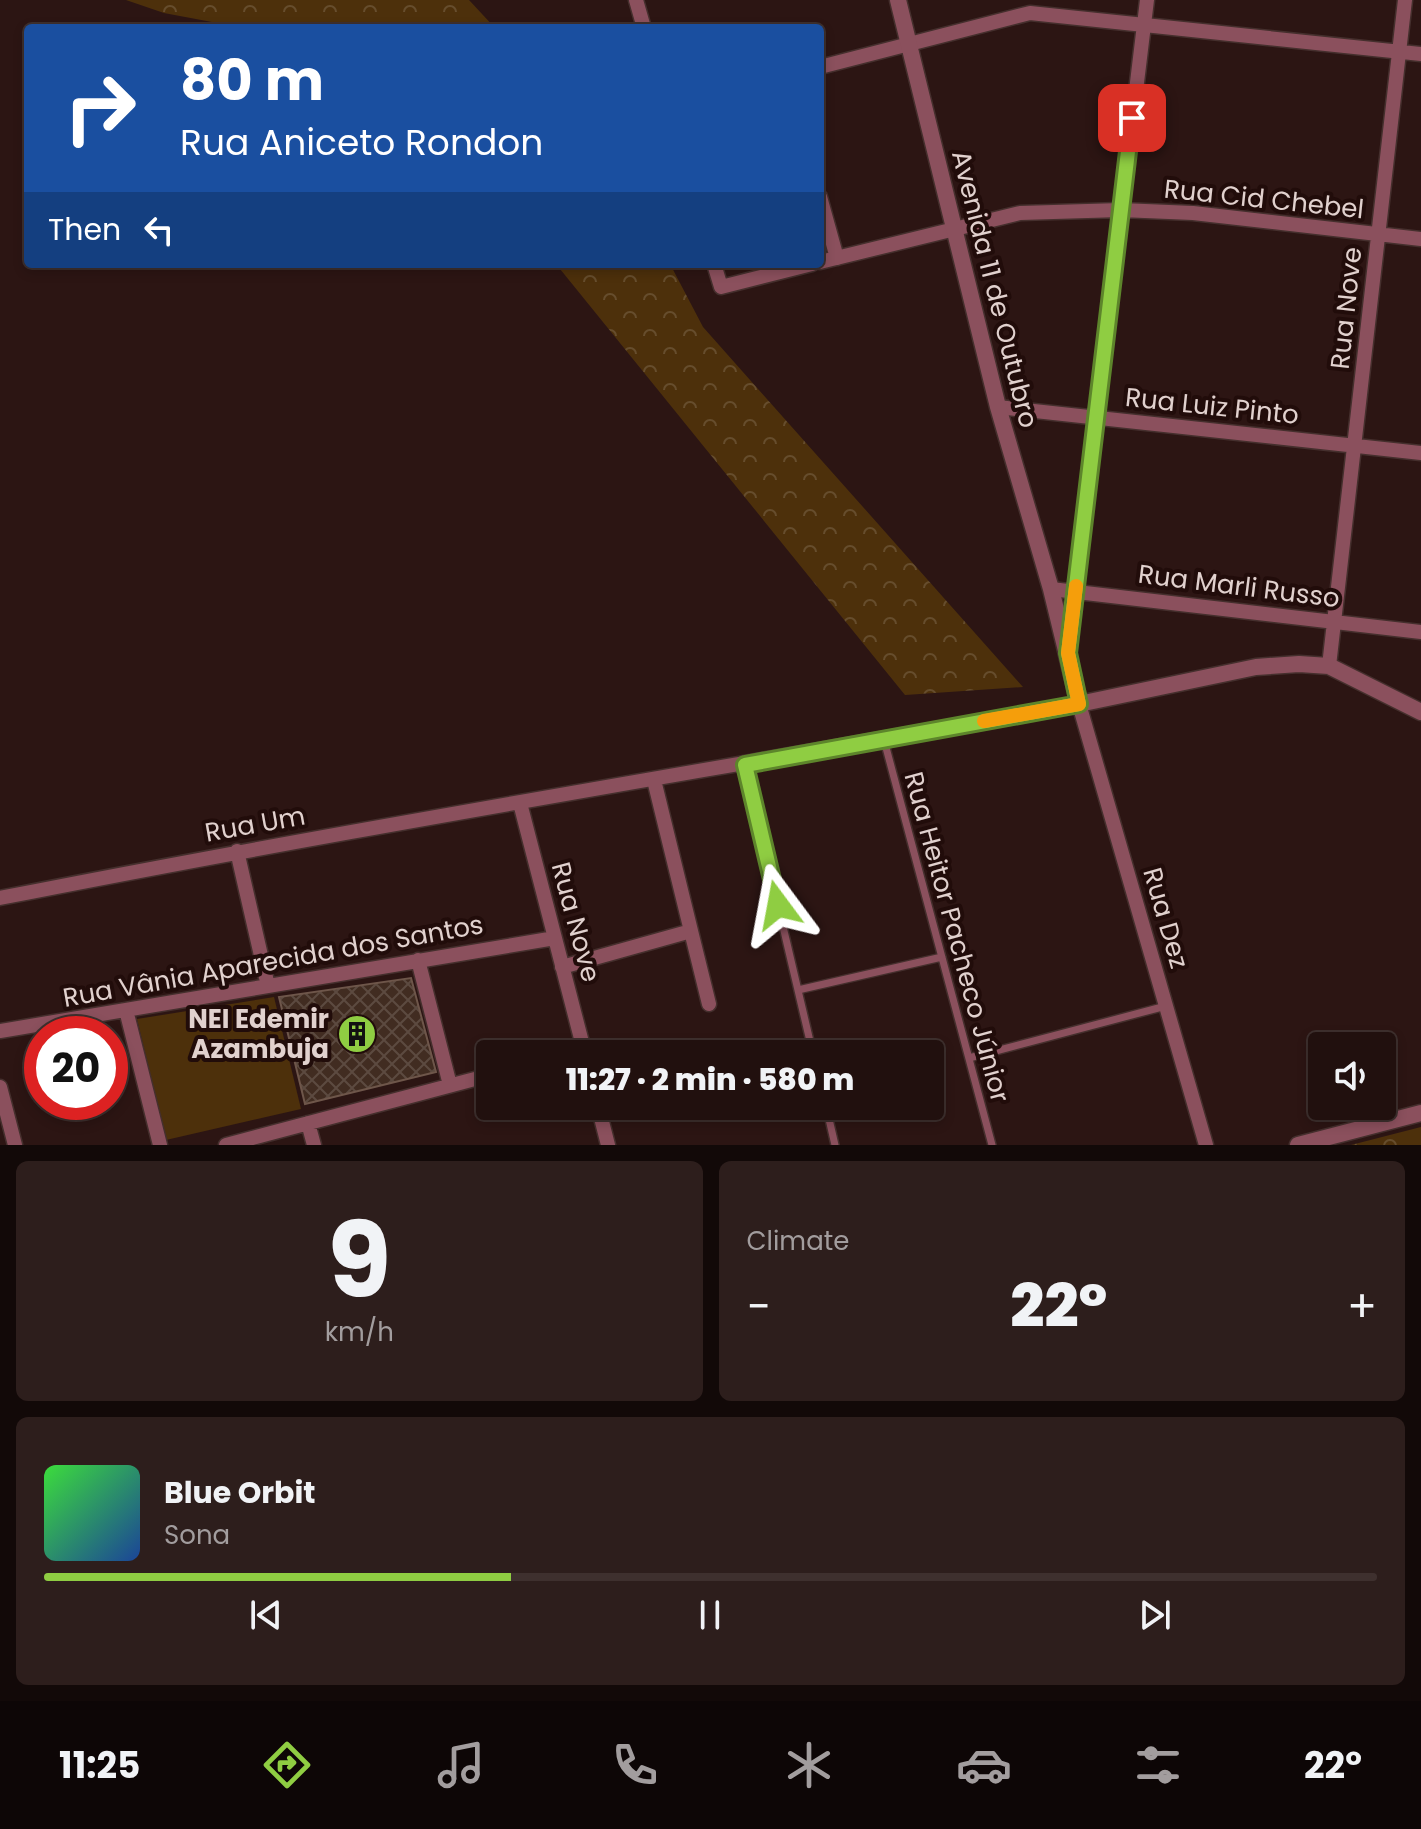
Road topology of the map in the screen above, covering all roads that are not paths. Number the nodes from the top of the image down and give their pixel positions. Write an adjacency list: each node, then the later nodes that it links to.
1 (636, 0): 5 (street)
2 (898, 0): 7 (street, Avenida 11 de Outubro)
3 (1147, 0): 6 (street)
4 (1405, 0): 8 (street, Rua Nove)
5 (643, 24)
6 (1144, 25): 7 (street); 8 (street); 11 (street)
7 (909, 44): 10 (street); 13 (street, Avenida 11 de Outubro)
8 (1399, 52): 9 (street); 14 (street, Rua Nove)
9 (1421, 54)
10 (824, 66)
11 (1121, 210): 13 (street, Rua Cid Chebel); 14 (street, Rua Cid Chebel); 21 (street)
12 (824, 211): 16 (street)
13 (955, 228): 16 (street, Rua Cid Chebel); 20 (street, Avenida 11 de Outubro)
14 (1379, 234): 15 (street, Rua Cid Chebel); 22 (street, Rua Nove)
15 (1421, 239)
16 (837, 258): 17 (street, Rua Cid Chebel)
17 (824, 261)
18 (715, 268): 19 (street)
19 (796, 268)
20 (998, 407): 21 (street, Rua Luiz Pinto); 24 (street, Avenida 11 de Outubro)
21 (1096, 418): 22 (street, Rua Luiz Pinto); 25 (street)
22 (1355, 446): 23 (street, Rua Luiz Pinto); 26 (street, Rua Nove)
23 (1421, 453)
24 (1051, 589): 25 (street, Rua Marli Russo); 28 (street, Avenida 11 de Outubro)
25 (1075, 591): 26 (street, Rua Marli Russo); 28 (street)
26 (1335, 622): 27 (street, Rua Marli Russo); 29 (street, Rua Nove)
27 (1421, 632)
28 (1068, 653): 30 (street, Avenida 11 de Outubro)
29 (1329, 666): 30 (street); 31 (street)
30 (1079, 704): 32 (street, Rua Um); 46 (street, Rua Dez)
31 (1421, 712)
32 (884, 740): 33 (street, Rua Um); 40 (lane, Rua Heitor Pacheco Júnior)
33 (745, 765): 34 (street, Rua Um); 44 (lane)
34 (654, 780): 35 (street, Rua Um); 38 (street)
35 (520, 803): 36 (street, Rua Um); 39 (street, Rua Nove)
36 (237, 851): 37 (street, Rua Um); 43 (street)
37 (0, 898)
38 (691, 931): 42 (street); 45 (street)
39 (555, 938): 41 (street, Rua Vânia Aparecida dos Santos); 42 (street, Rua Nove)
40 (942, 957): 44 (lane); 51 (lane, Rua Heitor Pacheco Júnior)
41 (418, 960): 43 (street, Rua Vânia Aparecida dos Santos); 53 (street)
42 (562, 967): 49 (street, Rua Nove)
43 (268, 986): 47 (street, Rua Vânia Aparecida dos Santos)
44 (798, 990): 50 (lane)
45 (709, 1004)
46 (1166, 1006): 51 (lane); 66 (street, Rua Dez)
47 (126, 1010): 48 (street, Rua Vânia Aparecida dos Santos); 60 (street)
48 (0, 1031)
49 (579, 1040)
50 (810, 1040)
51 (969, 1058): 65 (lane, Rua Heitor Pacheco Júnior)
52 (476, 1078): 53 (street)
53 (450, 1085): 58 (street)
54 (0, 1087): 59 (street)
55 (1421, 1113): 67 (street)
56 (602, 1120): 63 (street)
57 (829, 1120): 64 (lane)
58 (308, 1123): 61 (street); 62 (street)
59 (15, 1145)
60 (160, 1145)
61 (226, 1145)
62 (314, 1145)
63 (608, 1145)
64 (835, 1145)
65 (992, 1145)
66 (1206, 1145)
67 (1298, 1145)

